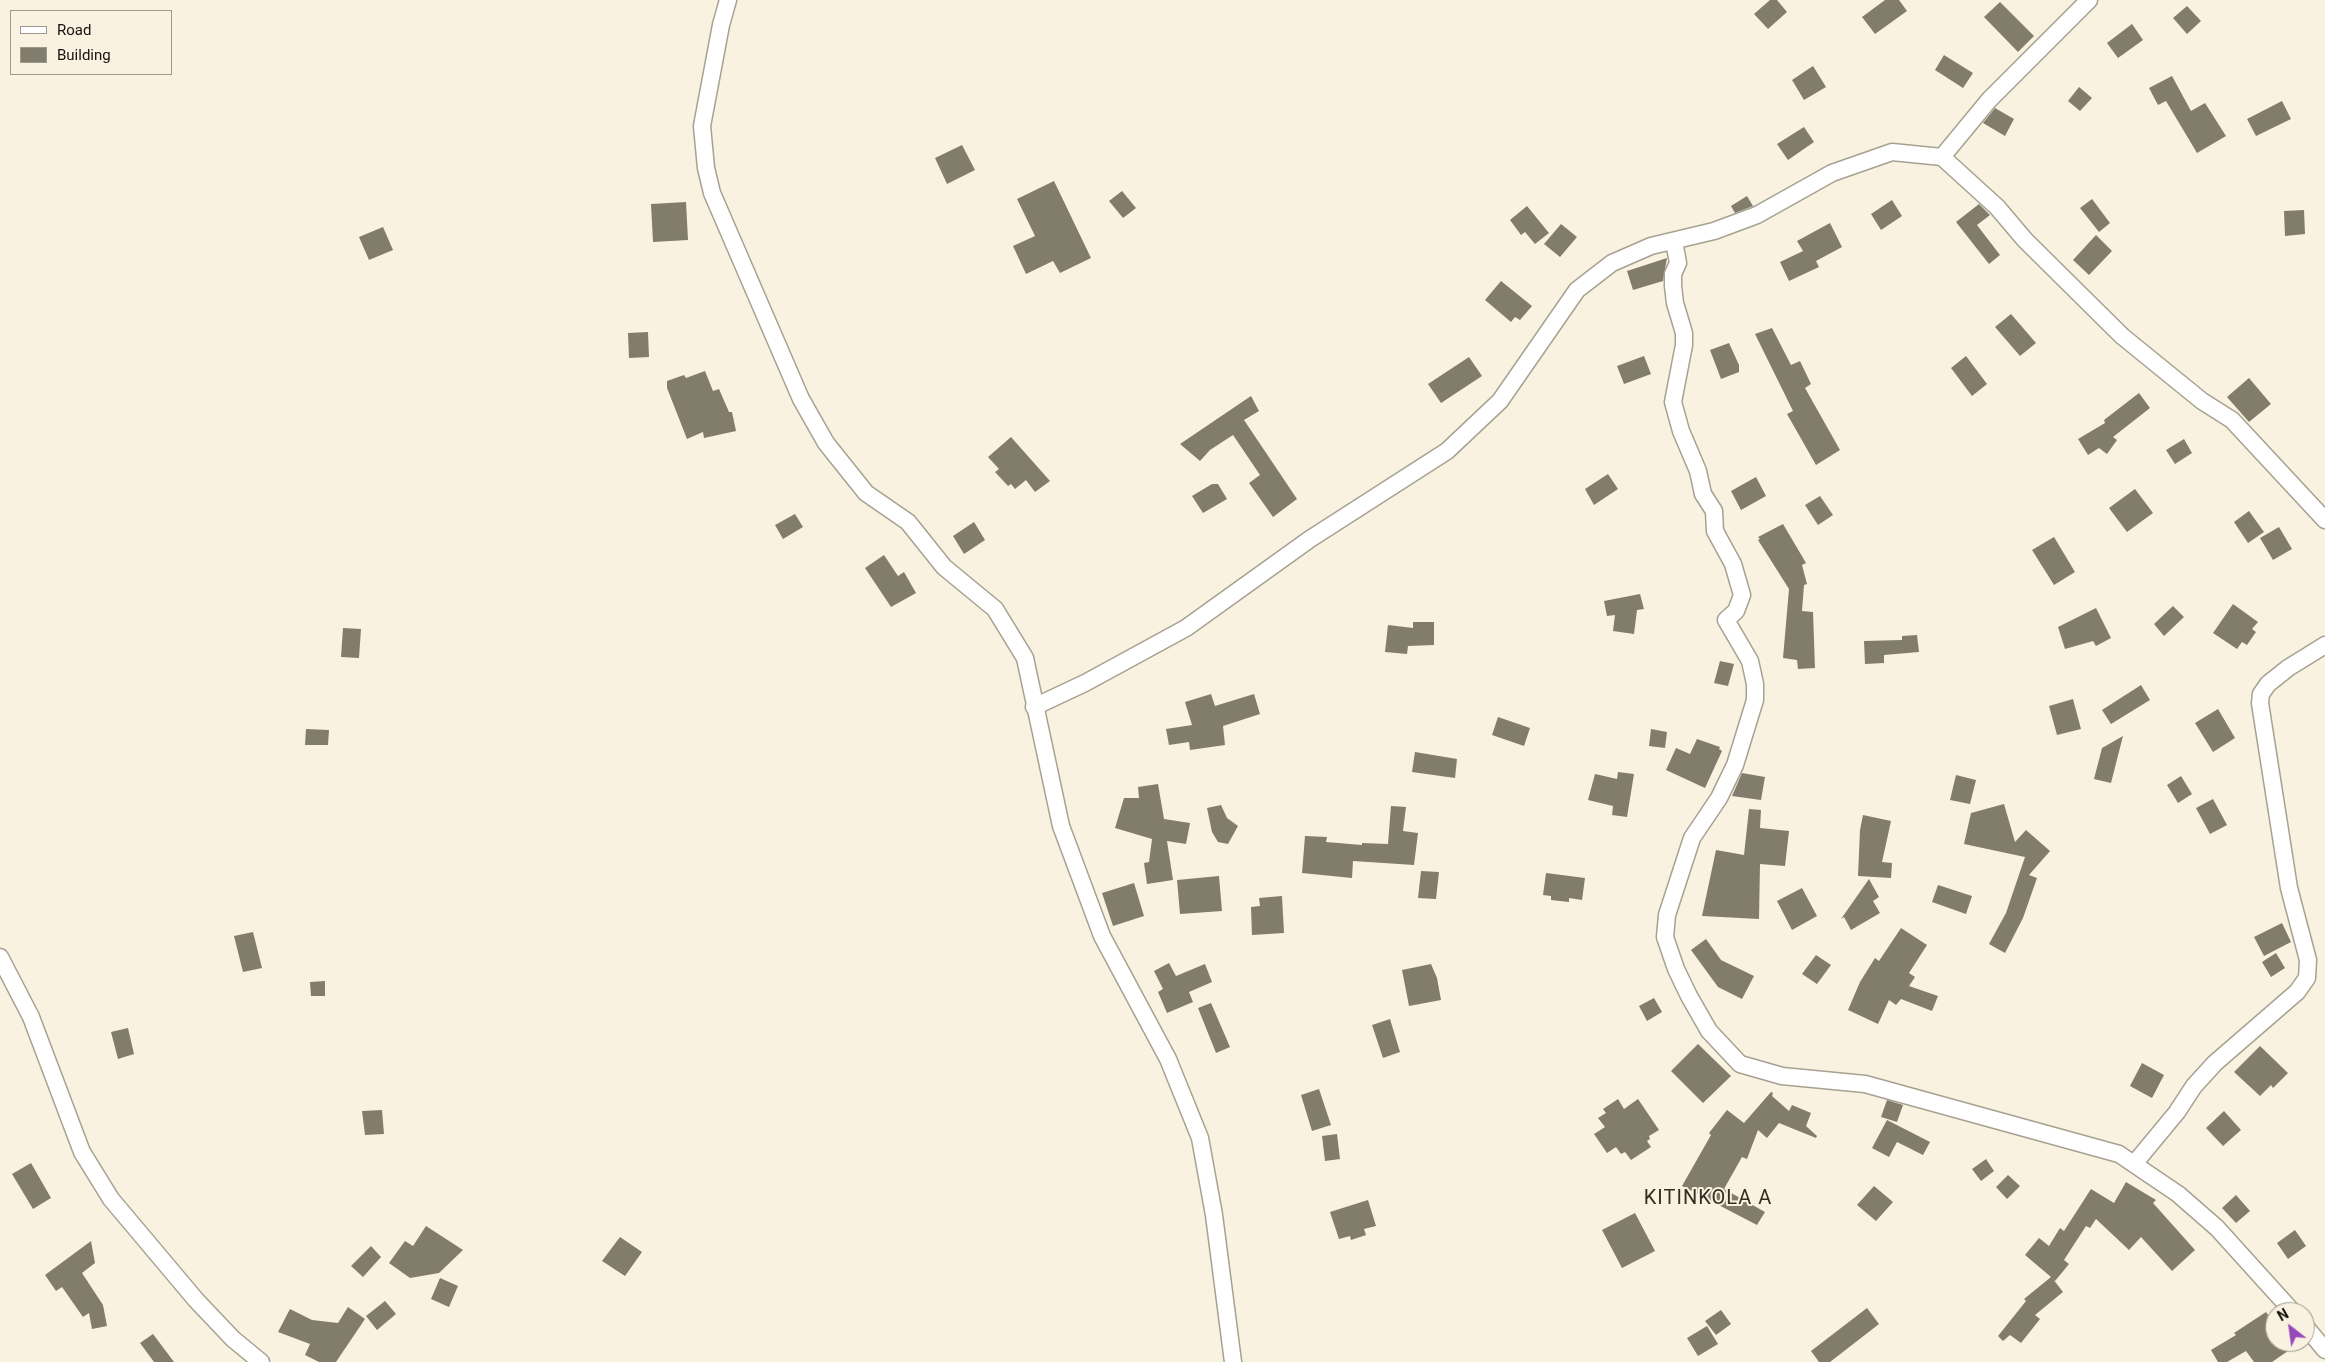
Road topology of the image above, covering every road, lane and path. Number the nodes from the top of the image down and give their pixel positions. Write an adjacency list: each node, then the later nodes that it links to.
1 (728, 0): 7 (street)
2 (2089, 0): 3 (street)
3 (1942, 157): 4 (street); 5 (street)
4 (1674, 241): 7 (street); 9 (street)
5 (2325, 520)
6 (2325, 646): 9 (street)
7 (1034, 707): 14 (street)
8 (0, 957): 13 (street)
9 (2134, 1164): 10 (street)
10 (2284, 1302)
11 (2315, 1338): 12 (street)
12 (2325, 1350)
13 (261, 1362)
14 (1233, 1362)

